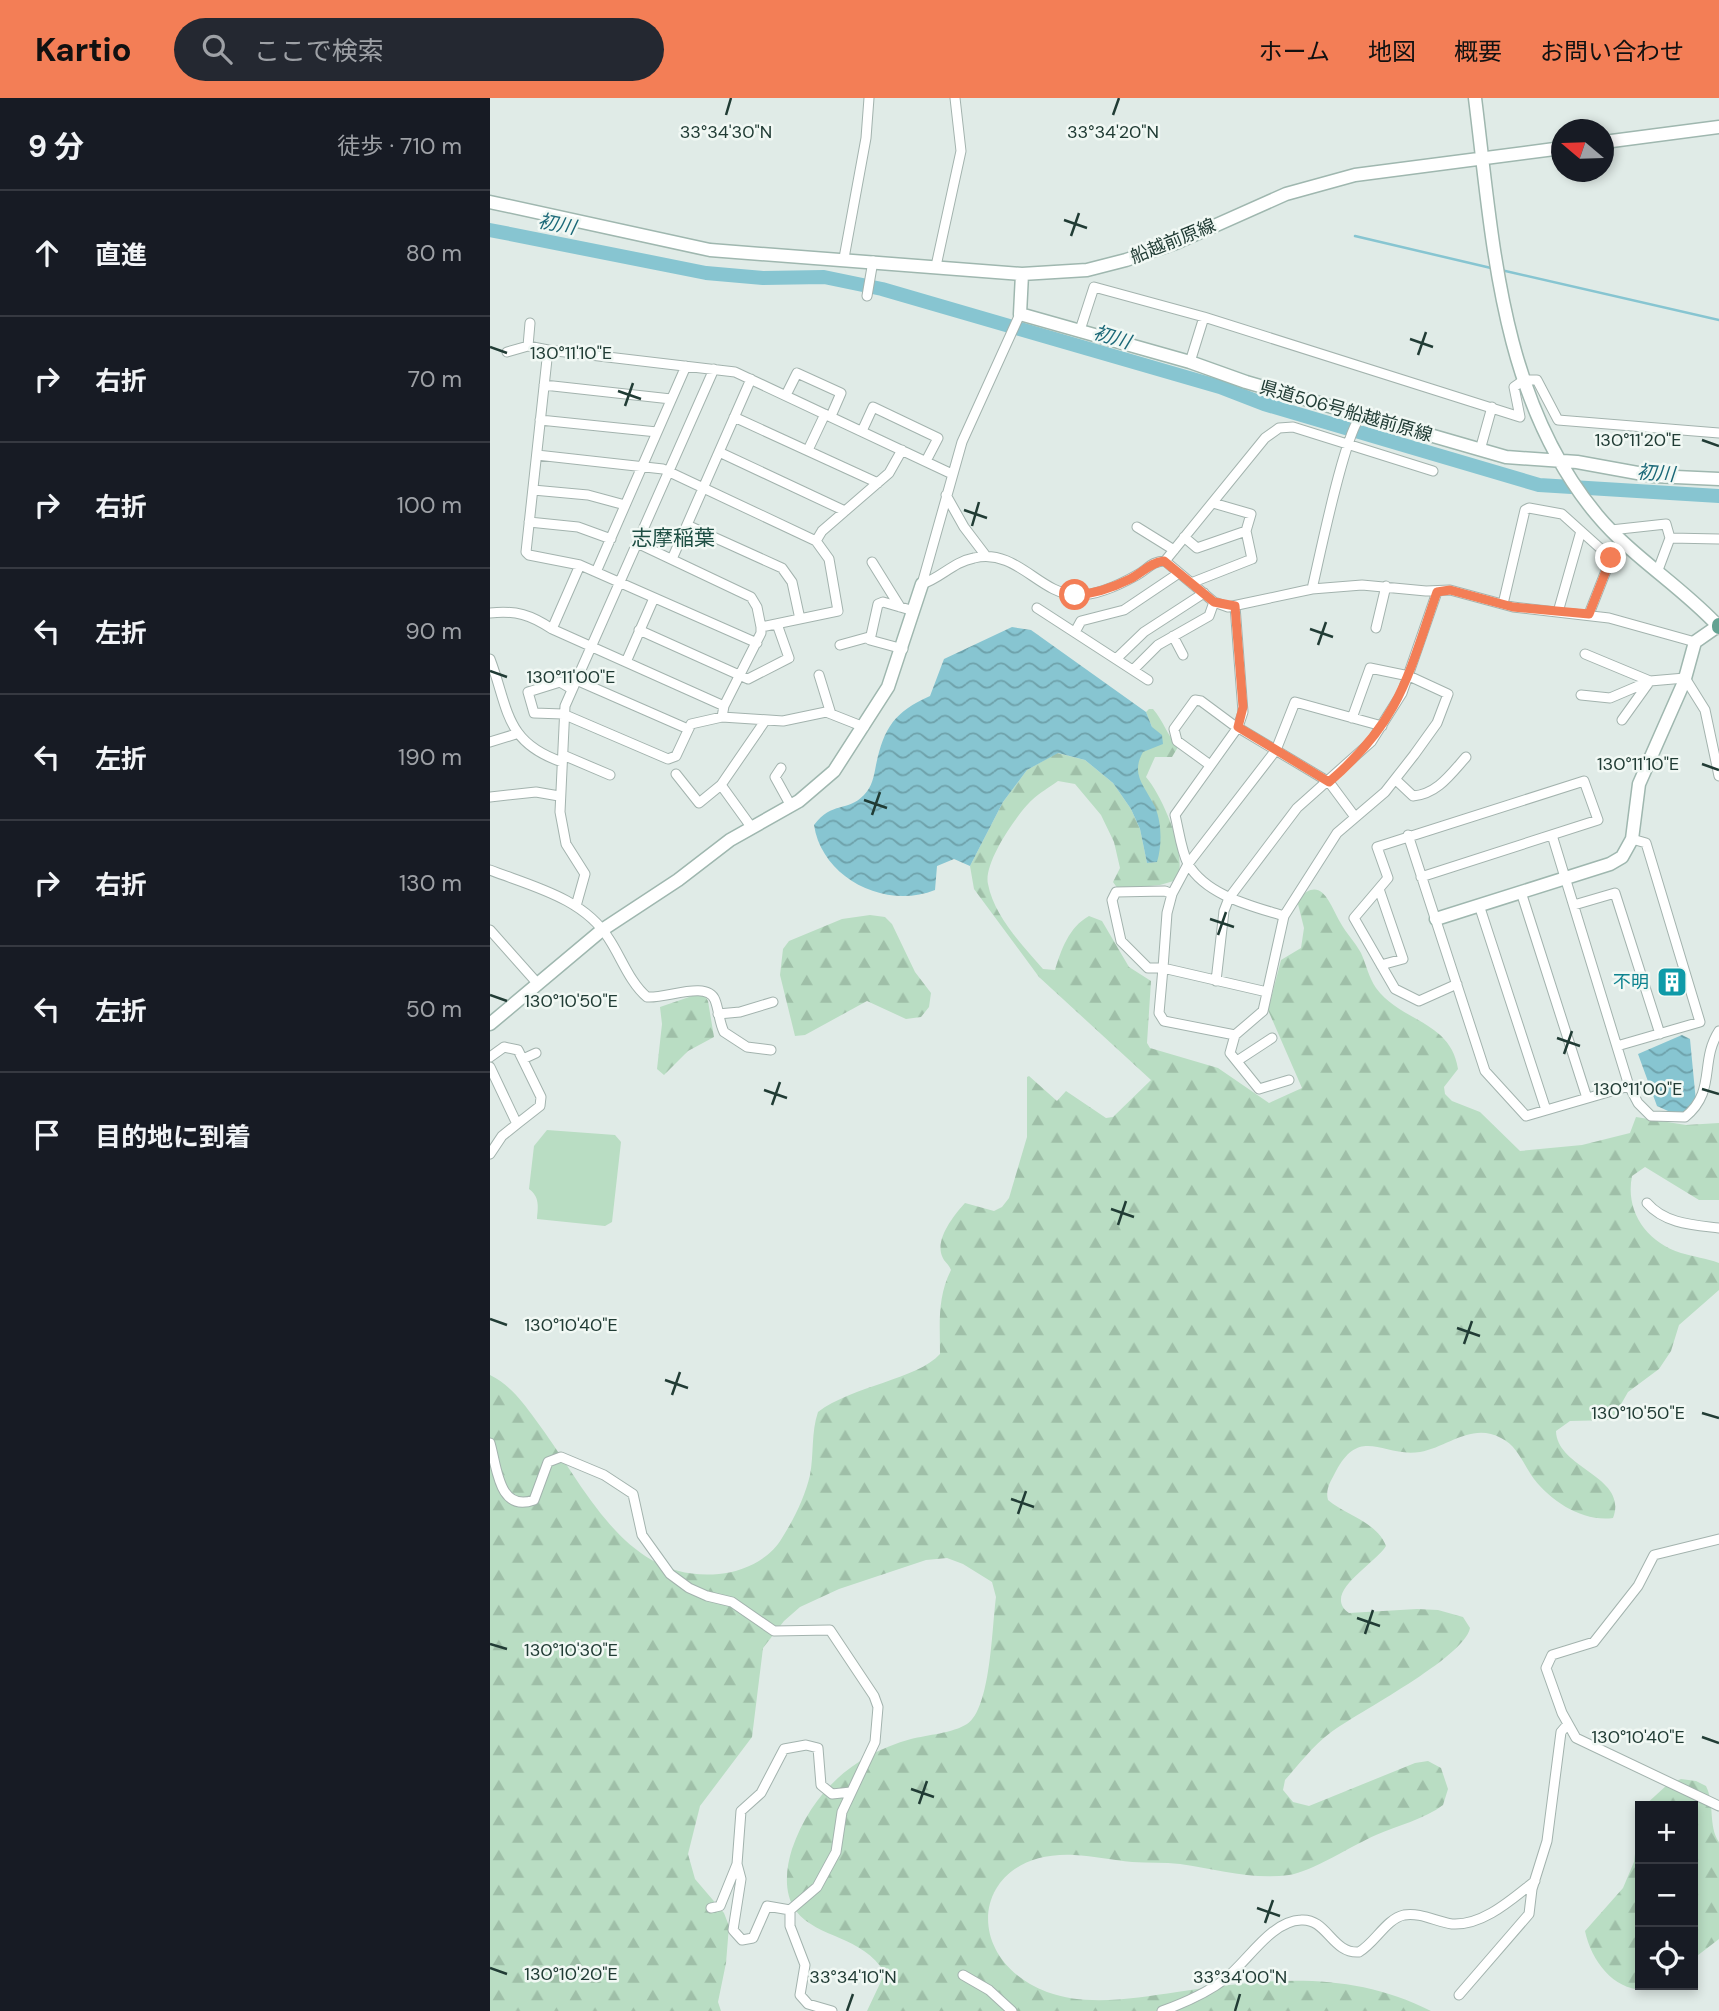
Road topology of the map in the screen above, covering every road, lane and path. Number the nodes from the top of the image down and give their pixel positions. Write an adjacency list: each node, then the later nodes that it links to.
1 (869, 98): 9 (street)
2 (955, 98): 11 (street)
3 (1475, 98): 7 (main road)
4 (1719, 127): 5 (main road)
5 (1614, 141)
6 (1551, 150): 7 (main road, 船越前原線)
7 (1482, 159): 12 (main road, 船越前原線); 25 (main road)
8 (490, 202): 9 (main road, 船越前原線)
9 (844, 258): 10 (main road, 船越前原線)
10 (873, 261): 11 (main road, 船越前原線); 13 (street)
11 (936, 266): 12 (main road, 船越前原線)
12 (1022, 274): 14 (main road)
13 (867, 296)
14 (1020, 314): 17 (main road, 県道506号船越前原線); 48 (street)
15 (1204, 317): 17 (street); 21 (street); 29 (street)
16 (530, 325): 18 (street)
17 (1080, 330): 21 (main road, 県道506号船越前原線)
18 (528, 346): 19 (street); 20 (street)
19 (548, 350): 22 (street); 26 (street)
20 (507, 352)
21 (1190, 362): 32 (main road, 県道506号船越前原線)
22 (686, 366): 23 (street); 28 (street)
23 (714, 369): 24 (street); 47 (street)
24 (751, 379): 27 (street); 31 (street)
25 (1524, 380): 29 (street); 36 (street); 45 (main road)
26 (544, 385): 28 (street); 33 (street)
27 (786, 396): 30 (street); 30 (street)
28 (671, 399): 35 (street)
29 (1492, 407): 40 (street)
30 (828, 415): 34 (street); 38 (street)
31 (734, 417): 38 (street); 41 (street)
32 (1359, 417): 37 (street); 40 (main road, 県道506号船越前原線)
33 (540, 420): 35 (street); 42 (street)
34 (862, 431): 39 (street); 43 (street)
35 (657, 432): 44 (street)
36 (1719, 433)
37 (1349, 443): 46 (street); 54 (street); 82 (street)
38 (808, 450): 50 (street)
39 (902, 450): 43 (street); 50 (street)
40 (1480, 450): 45 (main road, 県道506号船越前原線)
41 (719, 452): 51 (street); 56 (street)
42 (537, 456): 44 (street); 52 (street)
43 (926, 461): 48 (street)
44 (642, 467): 47 (street); 55 (street)
45 (1564, 467): 49 (main road, 県道506号船越前原線); 60 (main road)
46 (1433, 471)
47 (668, 472): 51 (street); 68 (street)
48 (952, 474): 53 (street)
49 (1719, 479)
50 (878, 483): 56 (street)
51 (703, 489): 58 (street); 67 (street)
52 (533, 490): 55 (street); 57 (street)
53 (946, 495): 70 (street); 80 (street)
54 (1213, 503): 61 (street); 63 (street)
55 (625, 505): 65 (street)
56 (845, 512): 67 (street)
57 (529, 522): 65 (street); 74 (street)
58 (687, 525): 71 (street); 95 (street)
59 (1137, 527): 69 (street)
60 (1610, 529): 64 (street); 75 (main road)
61 (1246, 531): 63 (street); 79 (street)
62 (1581, 531): 87 (street); 92 (street); 94 (street)
63 (1184, 537): 69 (street)
64 (1670, 538): 66 (street); 75 (street)
65 (611, 539): 76 (street)
66 (1719, 539)
67 (816, 541): 95 (street)
68 (637, 543): 71 (street); 78 (street)
69 (1174, 550): 72 (street)
70 (986, 556): 72 (street); 80 (street)
71 (672, 559): 98 (street)
72 (1164, 561): 77 (street)
73 (872, 562): 89 (street)
74 (580, 565): 76 (street); 100 (street)
75 (1658, 570): 97 (main road)
76 (596, 572): 78 (street)
77 (1179, 573): 79 (street); 102 (street)
78 (620, 583): 85 (street); 108 (street)
79 (1191, 583): 84 (street)
80 (922, 584): 91 (main road)
81 (1386, 586): 82 (street); 83 (street); 99 (street)
82 (1312, 589): 88 (street)
83 (1437, 592): 87 (street); 118 (street)
84 (1204, 593): 86 (street); 113 (street)
85 (654, 598): 101 (street); 106 (street)
86 (1214, 602): 88 (street); 103 (street)
87 (1503, 604): 92 (street)
88 (1235, 606): 135 (street)
89 (900, 607): 91 (street); 104 (street)
90 (1037, 608): 102 (street)
91 (914, 611): 109 (main road)
92 (1558, 612): 94 (street)
93 (490, 613): 100 (street)
94 (1589, 614): 105 (street)
95 (800, 619): 96 (street)
96 (777, 624): 98 (street); 116 (street)
97 (1719, 626): 105 (main road)
98 (761, 627): 106 (street)
99 (1376, 628)
100 (552, 629): 108 (street)
101 (639, 630): 114 (street); 116 (street)
102 (1075, 632): 113 (street)
103 (1173, 636): 111 (street); 115 (street)
104 (869, 638): 107 (street); 109 (street)
105 (1695, 642): 119 (main road)
106 (757, 643): 116 (street)
107 (840, 645)
108 (591, 647): 114 (street); 122 (street)
109 (903, 649): 134 (main road)
110 (1586, 654): 121 (street)
111 (1183, 655)
112 (490, 659): 123 (street)
113 (1116, 659): 115 (street)
114 (626, 662): 126 (street)
115 (1133, 670): 120 (street)
116 (741, 674): 126 (street)
117 (819, 675): 127 (street)
118 (1409, 676): 130 (street); 133 (street); 147 (street)
119 (1685, 678): 121 (street); 146 (street); 157 (main road)
120 (1148, 680)
121 (1650, 681): 125 (street); 131 (street)
122 (574, 685): 128 (street); 128 (street); 136 (street)
123 (500, 689): 124 (street); 137 (street)
124 (490, 692)
125 (1581, 695)
126 (724, 706): 129 (street)
127 (831, 713): 132 (street); 134 (street)
128 (563, 714): 136 (street); 141 (street)
129 (722, 717): 132 (street); 136 (street)
130 (1352, 718): 133 (street); 139 (street)
131 (1622, 720)
132 (765, 721): 149 (street)
133 (1382, 726): 148 (street)
134 (864, 727): 152 (main road)
135 (1238, 727): 139 (street); 142 (street); 142 (street)
136 (688, 729)
137 (516, 734): 138 (street); 141 (street)
138 (490, 742)
139 (1276, 750): 148 (street); 158 (street)
140 (1466, 757): 147 (street)
141 (562, 758): 145 (street); 150 (street)
142 (1210, 765): 158 (street)
143 (781, 768): 152 (street)
144 (676, 774): 149 (street)
145 (610, 775)
146 (1719, 776)
147 (1396, 780): 153 (street)
148 (1329, 782): 153 (street); 165 (street)
149 (721, 785): 154 (street)
150 (559, 796): 151 (street); 168 (street)
151 (490, 797)
152 (791, 806): 154 (main road)
153 (1355, 817): 169 (street)
154 (752, 828): 172 (main road)
155 (1408, 835): 156 (street); 160 (street); 162 (street)
156 (1552, 835): 160 (street); 161 (street)
157 (1632, 839): 161 (main road); 183 (street)
158 (1188, 864): 164 (street); 165 (street)
159 (490, 870): 168 (street)
160 (1422, 877): 170 (street)
161 (1566, 878): 163 (main road); 167 (street)
162 (1379, 889): 173 (street); 173 (street)
163 (1521, 892): 166 (main road); 196 (street)
164 (1172, 894): 174 (street); 174 (street)
165 (1229, 898): 169 (street); 175 (street)
166 (1479, 905): 170 (main road); 197 (street)
167 (1574, 905): 183 (street); 186 (street)
168 (576, 906): 172 (street)
169 (1284, 916): 178 (street)
170 (1436, 919): 176 (street)
171 (490, 930): 177 (street)
172 (602, 930): 177 (main road); 180 (street)
173 (1381, 965): 176 (street)
174 (1163, 968): 175 (street); 184 (street)
175 (1216, 981): 178 (street)
176 (1457, 984): 197 (street)
177 (538, 985): 181 (main road)
178 (1267, 992): 184 (street)
179 (773, 1002): 180 (street)
180 (718, 1014): 187 (street)
181 (491, 1021)
182 (1719, 1031): 195 (street)
183 (1660, 1034): 186 (street)
184 (1235, 1035): 191 (street)
185 (1272, 1038): 191 (street)
186 (1617, 1046): 195 (street)
187 (771, 1050)
188 (536, 1053): 190 (street)
189 (490, 1057): 190 (street)
190 (523, 1059): 198 (street)
191 (1237, 1061): 194 (street)
192 (490, 1067): 193 (street)
193 (493, 1078): 198 (street)
194 (1289, 1080)
195 (1629, 1086): 196 (street)
196 (1587, 1098): 197 (street)
197 (1546, 1110)
198 (517, 1124): 199 (street)
199 (491, 1149)
200 (1647, 1203): 201 (street)
201 (1719, 1228)
202 (490, 1443): 205 (street)
203 (1719, 1539): 204 (street)
204 (1567, 1725): 206 (street); 208 (street)
205 (851, 1792): 207 (street); 210 (street)
206 (1719, 1806)
207 (737, 1864): 209 (street); 210 (street)
208 (1535, 1881): 212 (street); 215 (street)
209 (710, 1909)
210 (790, 1910): 213 (street)
211 (963, 1975): 214 (street)
212 (1460, 1995)
213 (832, 2011)
214 (1012, 2011)
215 (1162, 2011)

